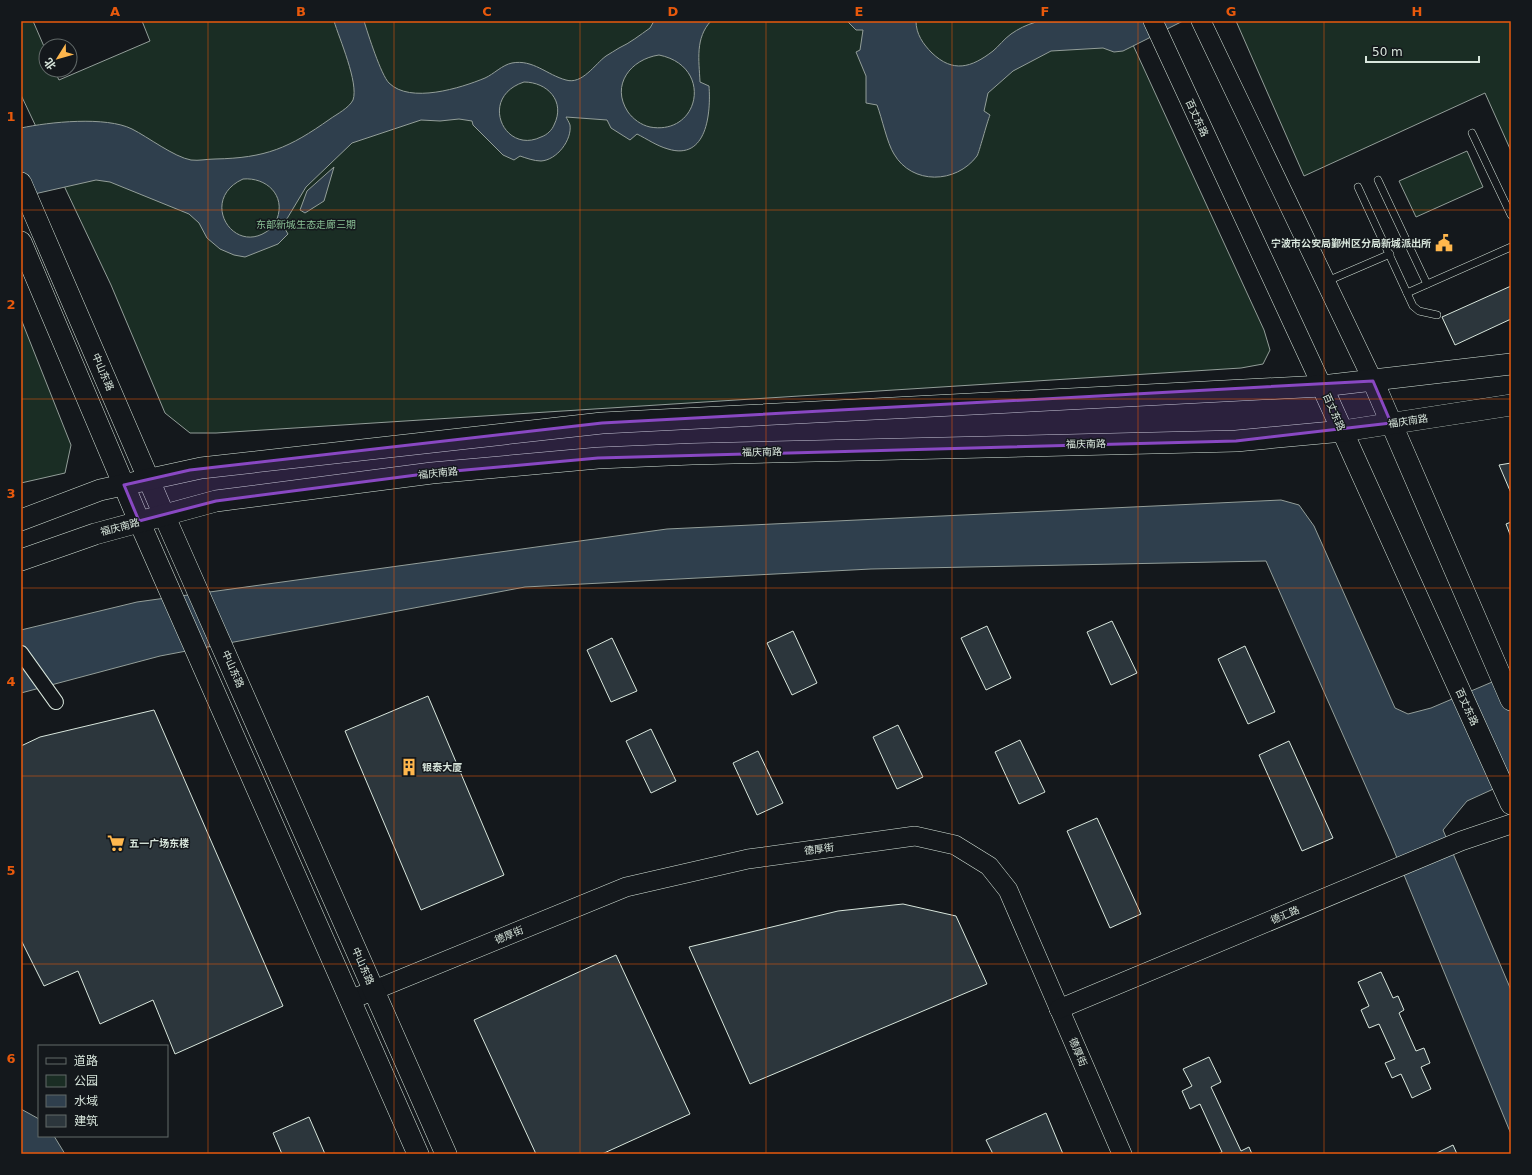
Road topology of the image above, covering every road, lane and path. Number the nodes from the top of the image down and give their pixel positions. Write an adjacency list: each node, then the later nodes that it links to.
1 (1153, 21): 17 (street, 百丈东路)
2 (1200, 21): 11 (street)
3 (1472, 133): 7 (lane)
4 (1378, 180): 12 (lane)
5 (21, 183): 21 (main road, 中山东路)
6 (1358, 187): 10 (lane)
7 (1511, 215)
8 (21, 242): 22 (main road)
9 (1511, 246): 12 (lane)
10 (1390, 254): 11 (lane); 13 (lane)
11 (1325, 282): 16 (street)
12 (1427, 284): 13 (lane)
13 (1407, 293): 14 (lane)
14 (1438, 315)
15 (1511, 364): 16 (main road)
16 (1373, 381): 17 (main road); 19 (main road)
17 (1322, 386): 20 (main road, 百丈东路); 21 (main road)
18 (1511, 405): 19 (main road, 福庆南路)
19 (1391, 423): 20 (main road, 福庆南路); 28 (main road)
20 (1343, 431): 23 (main road, 福庆南路); 30 (main road, 百丈东路)
21 (149, 479): 22 (main road); 23 (main road, 中山东路)
22 (124, 485): 24 (main road); 25 (main road)
23 (164, 515): 25 (main road, 福庆南路); 32 (main road, 中山东路)
24 (21, 520)
25 (139, 521): 26 (main road, 福庆南路); 33 (main road)
26 (21, 560)
27 (21, 653): 29 (street)
28 (1508, 691)
29 (56, 702)
30 (1508, 798)
31 (1511, 824): 34 (street, 德汇路)
32 (374, 990): 33 (street, 德厚街); 34 (street, 德厚街); 36 (main road, 中山东路)
33 (350, 1000): 35 (main road)
34 (1059, 1009): 37 (street, 德厚街)
35 (418, 1154)
36 (446, 1154)
37 (1122, 1154)

